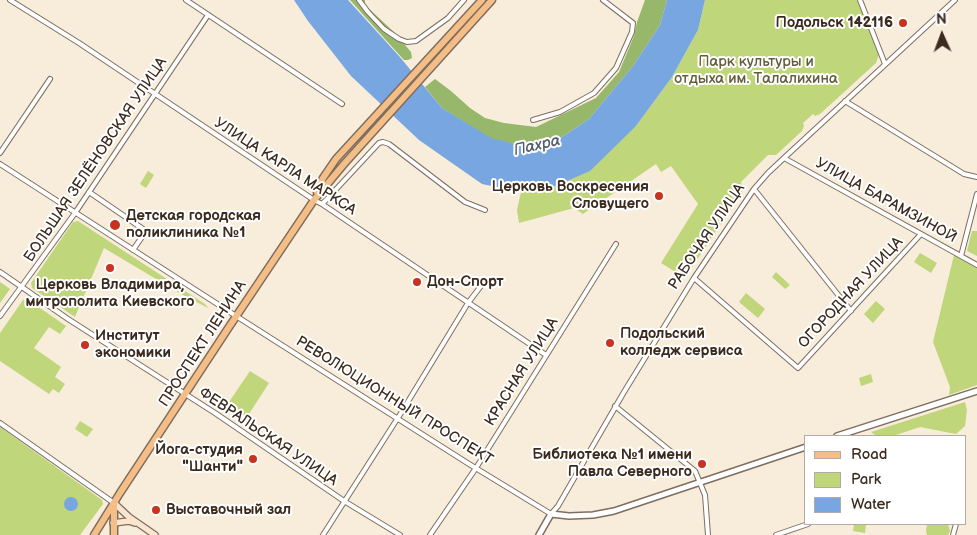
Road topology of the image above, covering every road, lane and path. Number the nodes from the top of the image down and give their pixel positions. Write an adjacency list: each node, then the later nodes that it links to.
1 (10, 0): 13 (street, УЛИЦА КАРЛА МАРКСА)
2 (186, 0): 10 (street)
3 (359, 0): 4 (street)
4 (464, 0)
5 (482, 0): 24 (main road, ПРОСПЕКТ ЛЕНИНА)
6 (492, 0): 24 (main road, ПРОСПЕКТ ЛЕНИНА)
7 (603, 0): 16 (street)
8 (860, 0): 11 (street)
9 (955, 0): 11 (street, РАБОЧАЯ УЛИЦА)
10 (208, 15): 13 (street, БОЛЬШАЯ ЗЕЛЁНОВСКАЯ УЛИЦА); 15 (street)
11 (885, 64): 14 (street, РАБОЧАЯ УЛИЦА)
12 (50, 79): 17 (street)
13 (155, 94): 22 (street, БОЛЬШАЯ ЗЕЛЁНОВСКАЯ УЛИЦА); 24 (street, УЛИЦА КАРЛА МАРКСА)
14 (845, 101): 18 (street, РАБОЧАЯ УЛИЦА); 20 (street)
15 (342, 104)
16 (533, 120)
17 (0, 153)
18 (784, 158): 21 (street, РАБОЧАЯ УЛИЦА); 28 (street, УЛИЦА БАРАМЗИНОЙ)
19 (0, 164): 27 (street, РЕВОЛЮЦИОННЫЙ ПРОСПЕКТ)
20 (977, 177)
21 (754, 189): 34 (street, РАБОЧАЯ УЛИЦА); 38 (street)
22 (88, 192): 27 (street, БОЛЬШАЯ ЗЕЛЁНОВСКАЯ УЛИЦА); 30 (street)
23 (977, 194): 31 (street)
24 (314, 200): 25 (street, УЛИЦА КАРЛА МАРКСА); 40 (main road, ПРОСПЕКТ ЛЕНИНА)
25 (322, 204): 26 (street); 37 (street, УЛИЦА КАРЛА МАРКСА)
26 (485, 210)
27 (74, 213): 30 (street, РЕВОЛЮЦИОННЫЙ ПРОСПЕКТ); 36 (street, БОЛЬШАЯ ЗЕЛЁНОВСКАЯ УЛИЦА)
28 (921, 234): 31 (street, УЛИЦА БАРАМЗИНОЙ); 38 (street, ОГОРОДНАЯ УЛИЦА)
29 (616, 244): 41 (street, КРАСНАЯ УЛИЦА)
30 (133, 250): 40 (street, РЕВОЛЮЦИОННЫЙ ПРОСПЕКТ)
31 (961, 256): 32 (street, УЛИЦА БАРАМЗИНОЙ)
32 (977, 264)
33 (0, 272): 36 (street, ФЕВРАЛЬСКАЯ УЛИЦА)
34 (694, 278): 38 (street, ОГОРОДНАЯ УЛИЦА); 44 (street, РАБОЧАЯ УЛИЦА)
35 (484, 282): 37 (street)
36 (22, 286): 39 (street, БОЛЬШАЯ ЗЕЛЁНОВСКАЯ УЛИЦА); 43 (street, ФЕВРАЛЬСКАЯ УЛИЦА)
37 (468, 303): 41 (street, УЛИЦА КАРЛА МАРКСА); 45 (street)
38 (851, 311)
39 (0, 316)
40 (236, 316): 43 (main road, ПРОСПЕКТ ЛЕНИНА); 45 (street, РЕВОЛЮЦИОННЫЙ ПРОСПЕКТ)
41 (546, 355): 49 (street, КРАСНАЯ УЛИЦА)
42 (977, 391): 47 (street)
43 (185, 395): 51 (street, ФЕВРАЛЬСКАЯ УЛИЦА); 52 (main road, ПРОСПЕКТ ЛЕНИНА)
44 (615, 406): 50 (street); 53 (street, РАБОЧАЯ УЛИЦА)
45 (398, 419): 49 (street, РЕВОЛЮЦИОННЫЙ ПРОСПЕКТ); 51 (street)
46 (0, 423): 52 (street)
47 (840, 435)
48 (804, 448): 50 (street, РЕВОЛЮЦИОННЫЙ ПРОСПЕКТ)
49 (476, 468): 53 (street, РЕВОЛЮЦИОННЫЙ ПРОСПЕКТ); 63 (street, КРАСНАЯ УЛИЦА)
50 (699, 482): 53 (street, РЕВОЛЮЦИОННЫЙ ПРОСПЕКТ); 65 (street)
51 (344, 502): 61 (street); 62 (street, ФЕВРАЛЬСКАЯ УЛИЦА)
52 (114, 503): 54 (main road); 55 (main road); 57 (main road, ПРОСПЕКТ ЛЕНИНА)
53 (551, 514): 64 (street, РАБОЧАЯ УЛИЦА)
54 (113, 523): 55 (main road); 57 (main road); 59 (main road)
55 (137, 524): 60 (main road)
56 (805, 525): 66 (street)
57 (96, 532): 58 (main road)
58 (90, 535)
59 (114, 535)
60 (154, 535)
61 (323, 535)
62 (400, 535)
63 (430, 535)
64 (540, 535)
65 (708, 535)
66 (776, 535)

